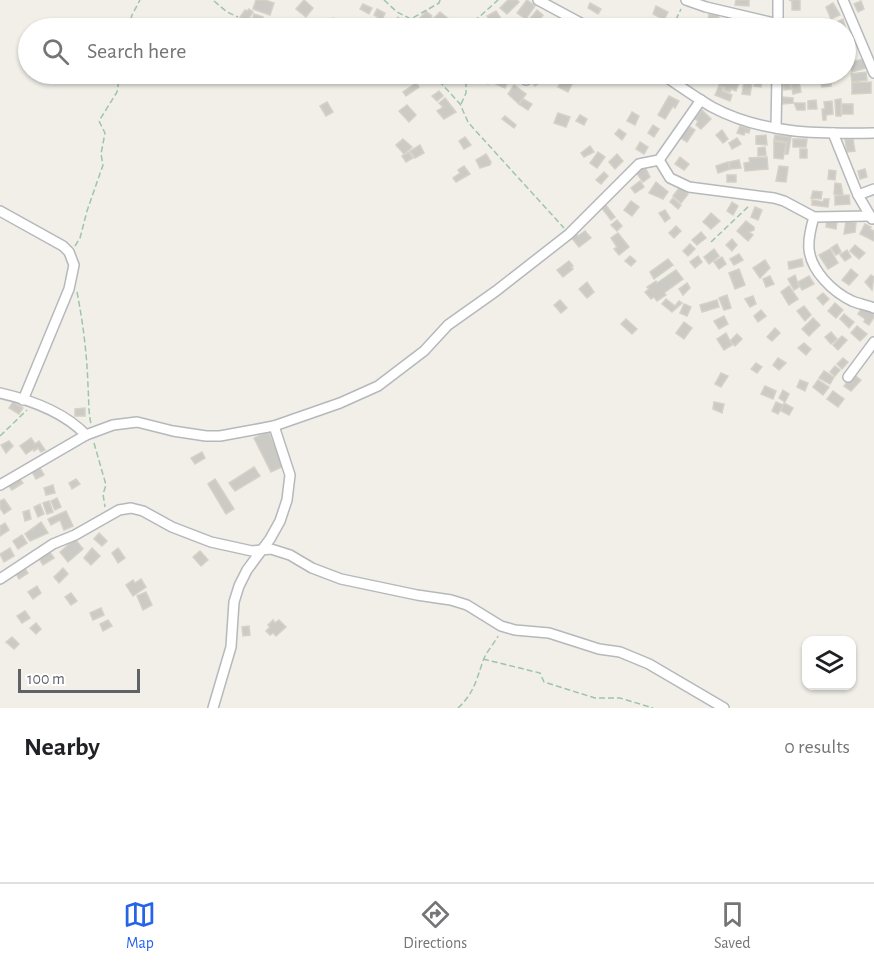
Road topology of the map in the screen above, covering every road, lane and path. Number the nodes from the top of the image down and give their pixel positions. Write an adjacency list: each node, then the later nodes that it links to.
1 (140, 0): 13 (path)
2 (384, 0): 14 (path)
3 (440, 0): 15 (path)
4 (498, 0): 16 (path)
5 (538, 0): 17 (street)
6 (687, 0): 10 (street)
7 (778, 0): 20 (street)
8 (843, 0): 21 (street)
9 (214, 2): 12 (path)
10 (705, 4): 19 (street)
11 (681, 9): 18 (path)
12 (238, 17)
13 (131, 18)
14 (409, 18)
15 (413, 18)
16 (478, 18)
17 (565, 18)
18 (677, 18)
19 (751, 18)
20 (778, 18)
21 (851, 18)
22 (856, 31): 23 (street)
23 (874, 73)
24 (118, 84): 43 (path)
25 (442, 84): 30 (path)
26 (466, 84): 30 (path)
27 (677, 84): 29 (street)
28 (777, 84): 31 (street)
29 (701, 100): 31 (street); 34 (street)
30 (460, 104): 41 (path)
31 (776, 128): 33 (street)
32 (874, 133): 33 (street)
33 (833, 134): 36 (street)
34 (659, 160): 37 (street); 41 (street)
35 (874, 189): 36 (street)
36 (858, 195): 40 (street)
37 (760, 197): 39 (street); 42 (path)
38 (0, 211): 49 (street)
39 (814, 217): 40 (street); 45 (street)
40 (872, 218)
41 (569, 234): 51 (street)
42 (711, 242)
43 (76, 256)
44 (76, 289): 52 (path)
45 (874, 308)
46 (874, 342): 47 (street)
47 (848, 377)
48 (0, 393): 49 (street)
49 (23, 400): 50 (street)
50 (34, 404): 52 (street); 53 (path)
51 (274, 426): 52 (street); 56 (street)
52 (90, 434): 54 (street); 55 (path)
53 (0, 436)
54 (0, 485)
55 (107, 517): 56 (street); 57 (street)
56 (262, 550): 58 (street); 61 (street)
57 (0, 579)
58 (501, 626): 59 (path); 64 (street)
59 (483, 659): 60 (path); 62 (path)
60 (646, 707): 63 (path)
61 (213, 708)
62 (458, 708)
63 (653, 708)
64 (724, 708)

